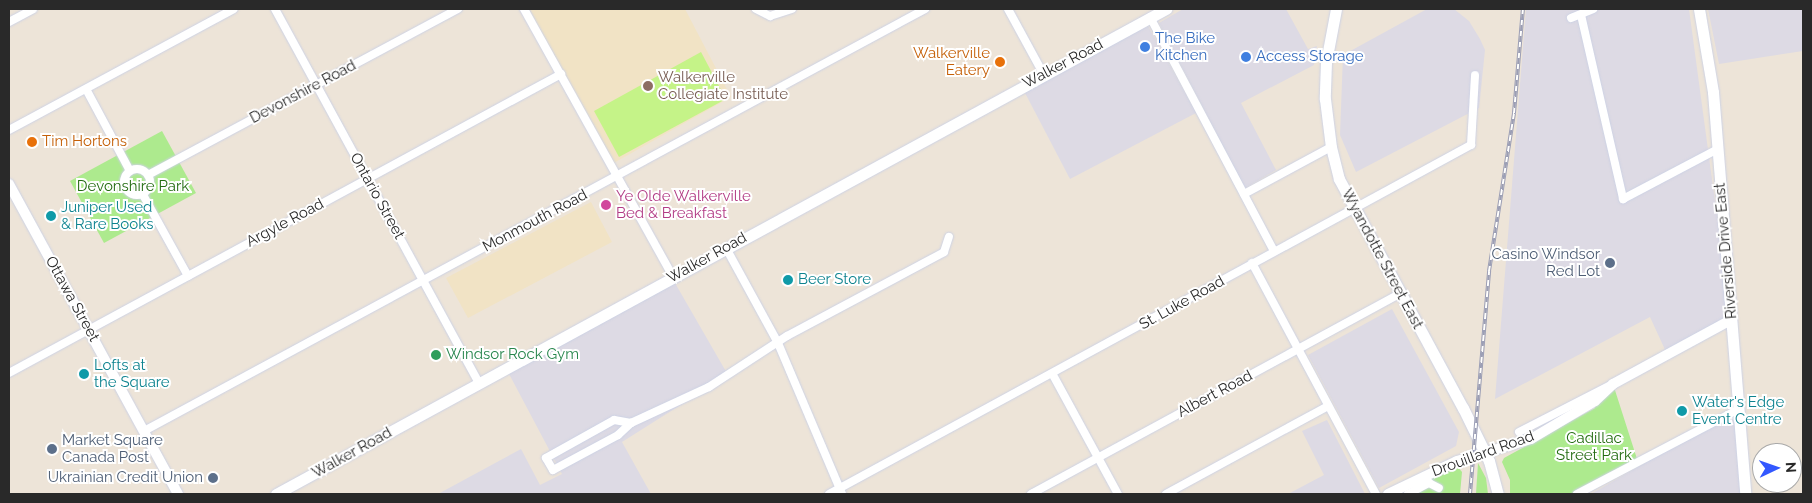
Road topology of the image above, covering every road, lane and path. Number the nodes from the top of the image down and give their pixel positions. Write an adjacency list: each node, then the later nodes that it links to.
1 (33, 9): 17 (street)
2 (234, 9): 22 (street)
3 (275, 9): 21 (street, Ontario Street)
4 (458, 9): 21 (street, Devonshire Road)
5 (524, 9): 18 (street)
6 (756, 9): 7 (street)
7 (792, 9)
8 (925, 9): 28 (street, Monmouth Road)
9 (1008, 9): 19 (street)
10 (1166, 9): 15 (main road, Walker Road)
11 (1336, 9): 24 (main road, Wyandotte Street East)
12 (1593, 9): 14 (street)
13 (1699, 9): 25 (main road, Riverside Drive East)
14 (1581, 15): 16 (street); 25 (street)
15 (1150, 17): 19 (main road, Walker Road); 32 (street)
16 (1571, 18)
17 (9, 22)
18 (561, 74): 28 (street); 29 (street, Argyle Road)
19 (1044, 75): 35 (main road, Walker Road)
20 (1475, 75): 33 (street, St. Luke Road)
21 (317, 86): 27 (street, Devonshire Road); 29 (street, Ontario Street)
22 (86, 89): 23 (street); 26 (street)
23 (9, 130)
24 (1331, 147): 32 (street); 33 (main road, Wyandotte Street East)
25 (1718, 149): 42 (main road, Riverside Drive East)
26 (130, 171): 27 (street); 31 (street)
27 (148, 175): 31 (street)
28 (618, 176): 39 (street); 40 (street, Monmouth Road)
29 (368, 178): 38 (street, Argyle Road); 40 (street, Ontario Street)
30 (9, 184): 43 (street, Ottawa Street)
31 (142, 193): 38 (street)
32 (1244, 194): 36 (street)
33 (1354, 210): 36 (street, St. Luke Road); 41 (main road, Wyandotte Street East)
34 (949, 237): 44 (street)
35 (726, 248): 39 (main road, Walker Road); 44 (street)
36 (1274, 251): 37 (street, St. Luke Road)
37 (1252, 263): 45 (street); 47 (street, St. Luke Road)
38 (188, 276): 43 (street, Argyle Road)
39 (673, 277): 48 (main road, Walker Road)
40 (423, 281): 48 (street, Ontario Street); 53 (street, Monmouth Road)
41 (1399, 294): 45 (street, Albert Road); 55 (main road, Wyandotte Street East)
42 (1731, 320): 49 (street, Drouillard Road); 51 (main road, Riverside Drive East)
43 (88, 329): 46 (street, Argyle Road); 53 (street, Ottawa Street)
44 (778, 344): 52 (street); 58 (street)
45 (1299, 349): 50 (street); 56 (street, Albert Road)
46 (9, 373)
47 (1053, 375): 56 (street); 58 (street, St. Luke Road)
48 (479, 383): 60 (main road, Walker Road)
49 (1613, 384): 54 (street); 55 (street, Drouillard Road)
50 (1328, 406): 64 (street); 65 (street)
51 (1739, 408): 69 (street); 70 (main road, Riverside Drive East)
52 (631, 423): 52 (street)
53 (144, 431): 59 (street, Ottawa Street)
54 (1519, 432)
55 (1484, 452): 66 (street, Drouillard Road); 68 (main road, Wyandotte Street East)
56 (1098, 458): 62 (street, Albert Road); 63 (street)
57 (1439, 488): 67 (street)
58 (841, 491): 61 (street, St. Luke Road)
59 (178, 494)
60 (276, 494)
61 (830, 494)
62 (1031, 494)
63 (1118, 494)
64 (1166, 494)
65 (1376, 494)
66 (1388, 494)
67 (1408, 494)
68 (1498, 494)
69 (1577, 494)
70 (1745, 494)

